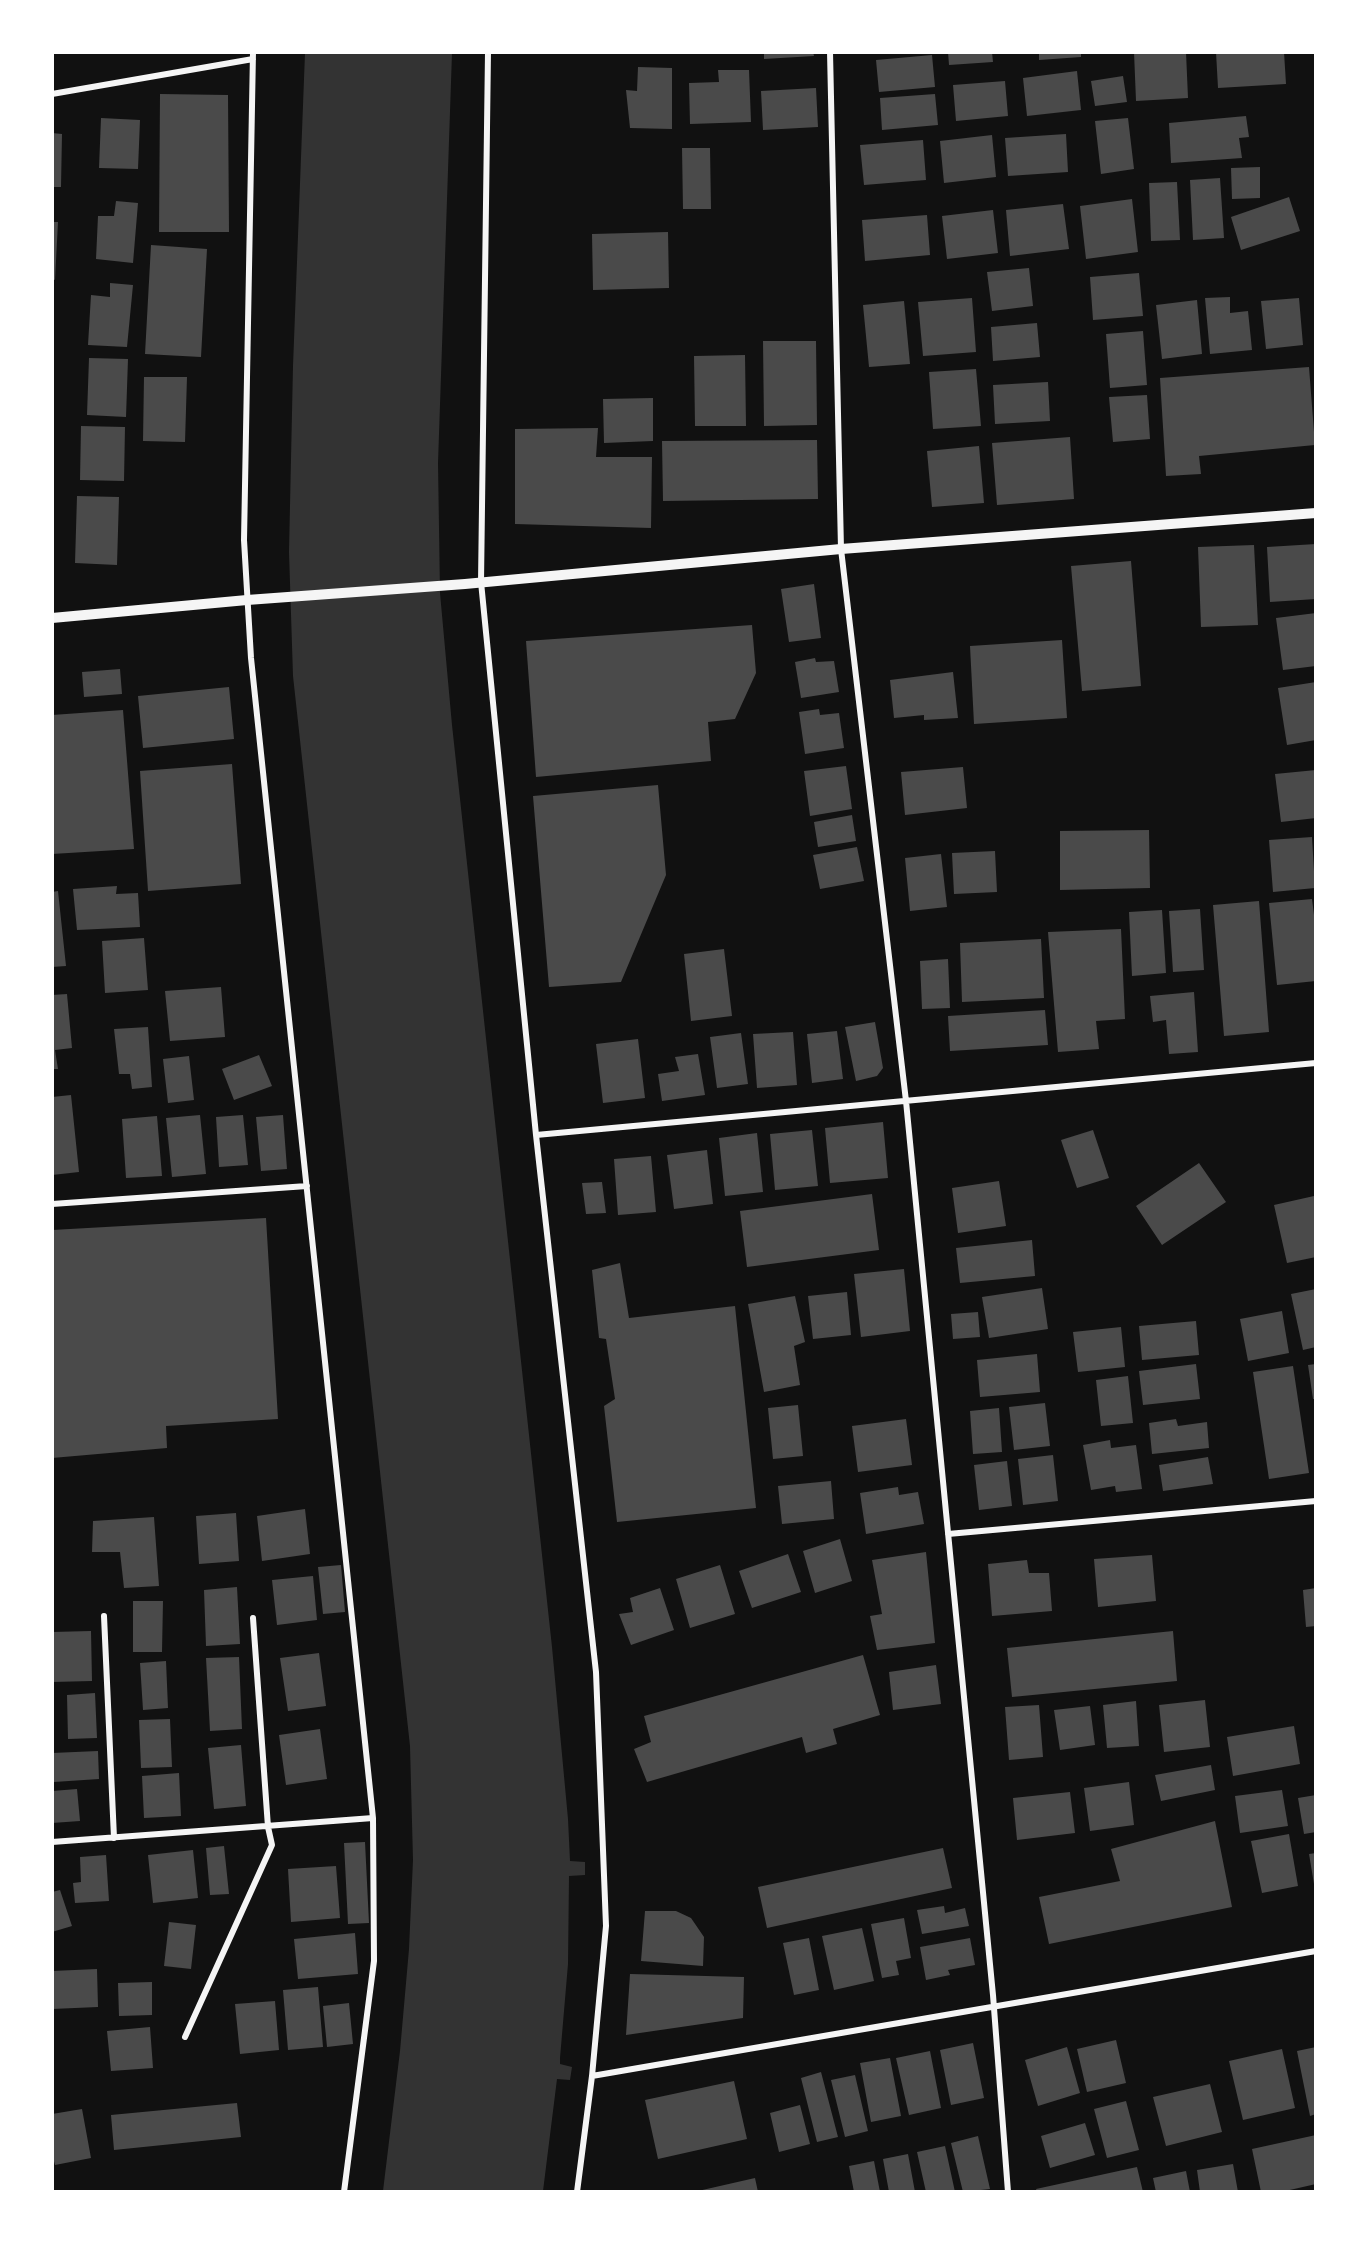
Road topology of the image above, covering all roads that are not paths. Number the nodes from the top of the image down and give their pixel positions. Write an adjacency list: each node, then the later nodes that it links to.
1 (488, 52): 7 (street)
2 (830, 52): 6 (street)
3 (253, 56): 4 (street); 8 (street)
4 (52, 94)
5 (1316, 513): 6 (street)
6 (841, 549): 7 (street); 11 (street)
7 (481, 582): 8 (street); 12 (street)
8 (248, 600): 9 (street); 13 (street)
9 (52, 618)
10 (1316, 1063): 11 (street)
11 (906, 1101): 12 (street); 16 (street)
12 (537, 1135): 26 (street)
13 (307, 1186): 14 (street); 19 (street)
14 (52, 1204)
15 (1316, 1501): 16 (street)
16 (948, 1534): 24 (street)
17 (104, 1616): 21 (street)
18 (253, 1618): 20 (street)
19 (373, 1818): 20 (street); 27 (street)
20 (268, 1827): 21 (street); 25 (street)
21 (114, 1838): 22 (street)
22 (52, 1842)
23 (1316, 1951): 24 (street)
24 (994, 2007): 26 (street); 29 (street)
25 (185, 2037)
26 (592, 2076): 28 (street)
27 (344, 2192)
28 (577, 2192)
29 (1008, 2192)

